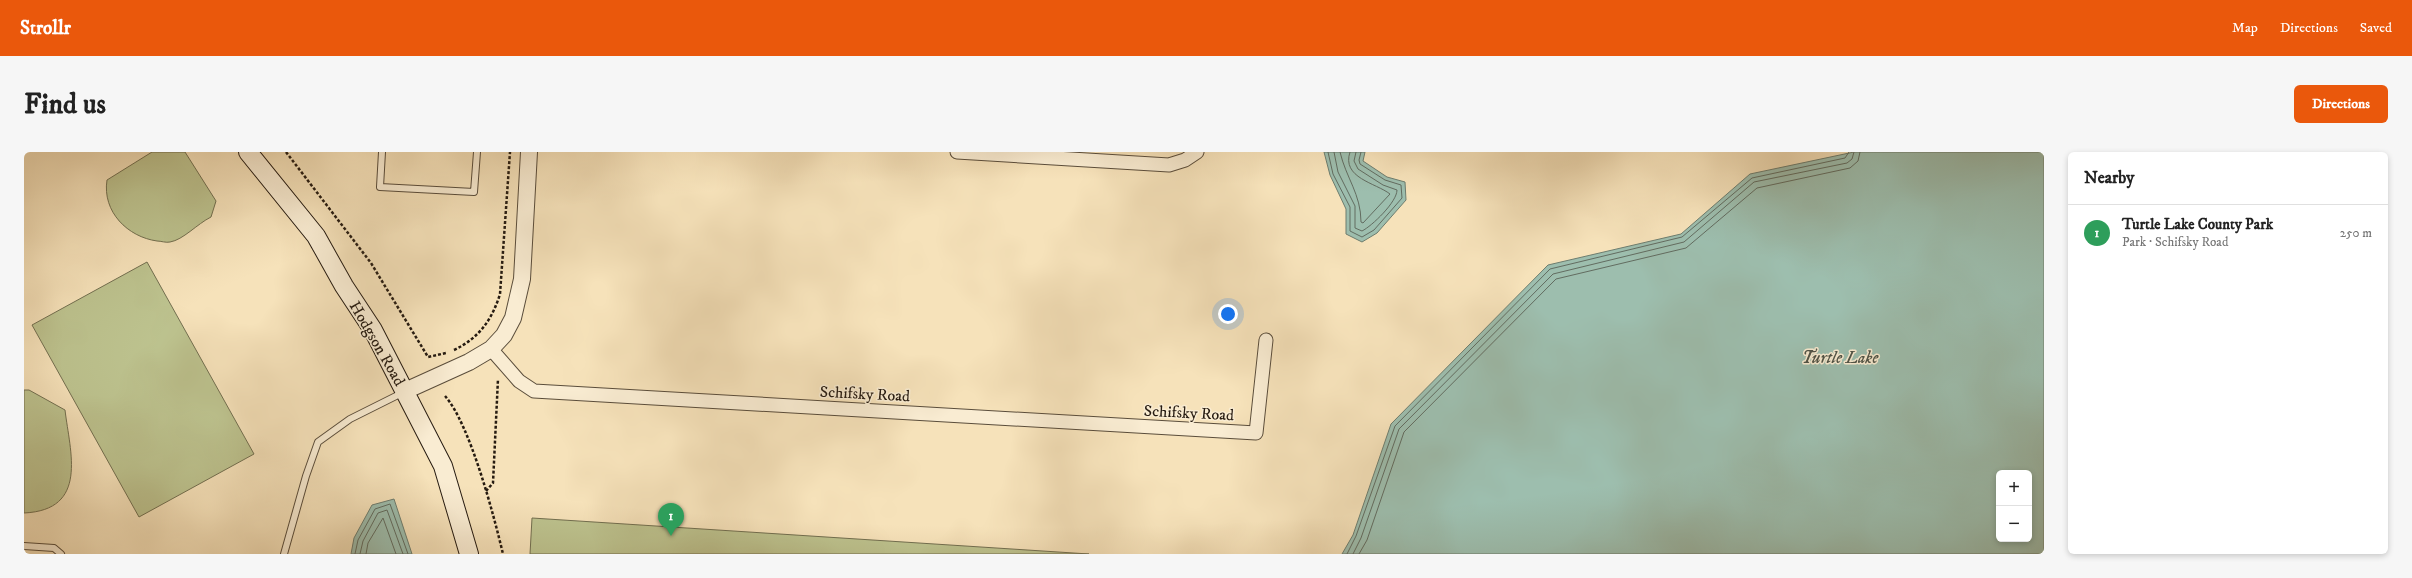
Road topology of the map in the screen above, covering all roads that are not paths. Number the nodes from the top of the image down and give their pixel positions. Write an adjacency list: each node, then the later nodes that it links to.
1 (248, 152): 9 (main road, Hodgson Road)
2 (382, 152): 3 (lane)
3 (477, 152)
4 (529, 152): 8 (street)
5 (957, 152): 6 (street)
6 (1197, 152)
7 (1266, 340): 8 (street, Schifsky Road)
8 (491, 348): 9 (street)
9 (405, 391): 12 (lane); 13 (main road, Hodgson Road)
10 (24, 546): 11 (lane)
11 (61, 554)
12 (284, 554)
13 (469, 554)

